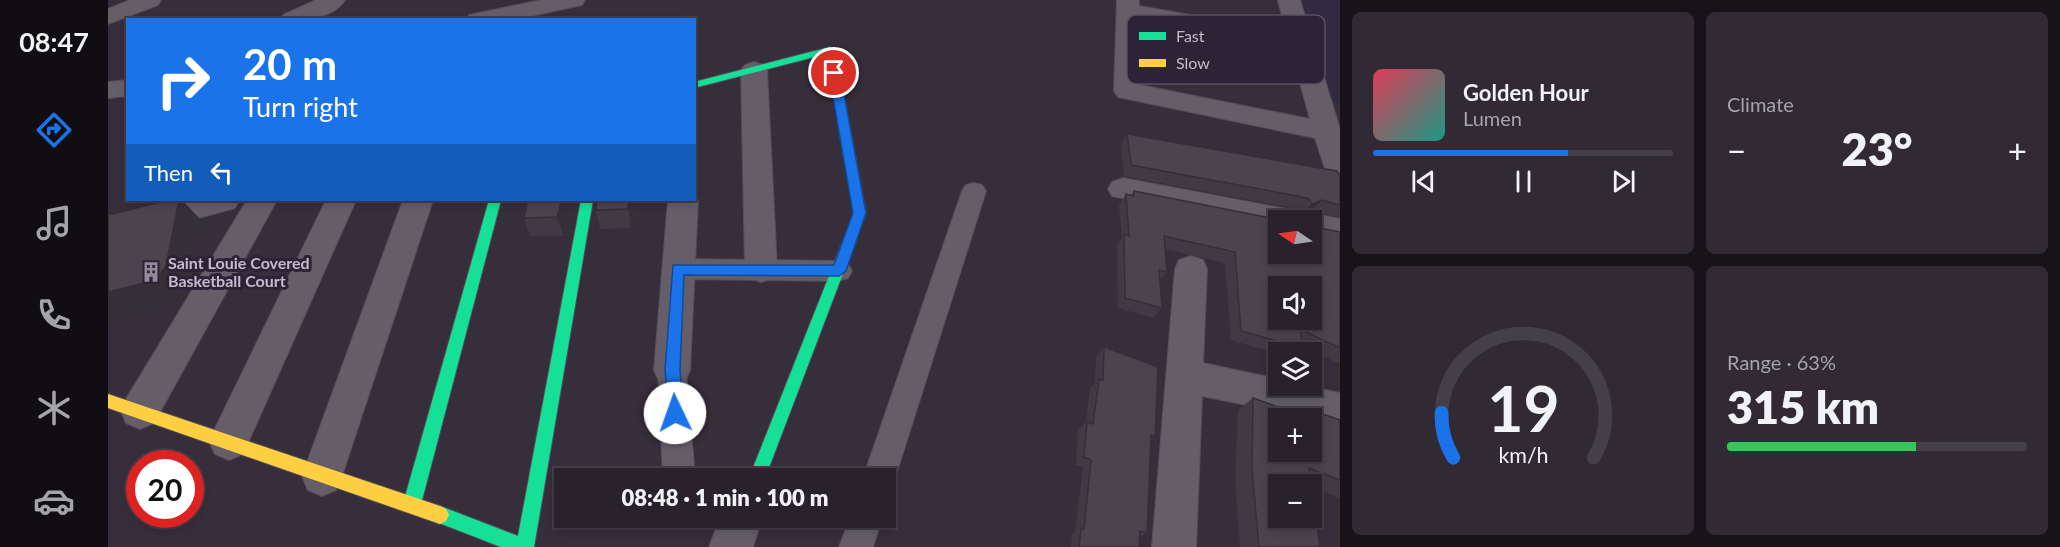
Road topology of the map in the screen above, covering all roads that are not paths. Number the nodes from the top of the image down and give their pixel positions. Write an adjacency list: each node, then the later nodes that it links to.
1 (150, 0): 9 (street)
2 (334, 0): 10 (street)
3 (574, 0): 5 (street)
4 (1289, 0): 8 (street)
5 (531, 4): 11 (street)
6 (1128, 5): 7 (street)
7 (1175, 15)
8 (1293, 15)
9 (108, 17)
10 (295, 18)
11 (484, 18)
12 (754, 70): 13 (street); 34 (street); 36 (street)
13 (696, 84)
14 (1127, 84): 18 (street)
15 (1314, 84): 18 (street)
16 (126, 88): 17 (street)
17 (108, 90)
18 (1333, 143): 19 (street)
19 (1340, 177)
20 (1123, 189): 29 (street)
21 (974, 190): 45 (lane)
22 (220, 201): 31 (street)
23 (261, 201): 41 (street)
24 (341, 201): 42 (street)
25 (418, 201): 46 (street)
26 (495, 201): 47 (street)
27 (587, 201): 50 (street)
28 (683, 201): 33 (street)
29 (1268, 216)
30 (1322, 227): 32 (street)
31 (108, 231)
32 (1340, 231)
33 (678, 269): 34 (lane); 37 (street)
34 (761, 269): 36 (lane)
35 (1191, 269): 38 (street)
36 (839, 271): 44 (street)
37 (672, 370): 43 (lane)
38 (1186, 376): 40 (street); 53 (street)
39 (108, 401): 41 (street)
40 (1340, 410)
41 (140, 411): 42 (street)
42 (229, 441): 46 (street)
43 (678, 468)
44 (761, 468)
45 (882, 468)
46 (322, 476): 47 (street)
47 (412, 504): 50 (street)
48 (738, 528): 51 (street)
49 (863, 528): 52 (lane)
50 (524, 547)
51 (731, 547)
52 (856, 547)
53 (1174, 547)

